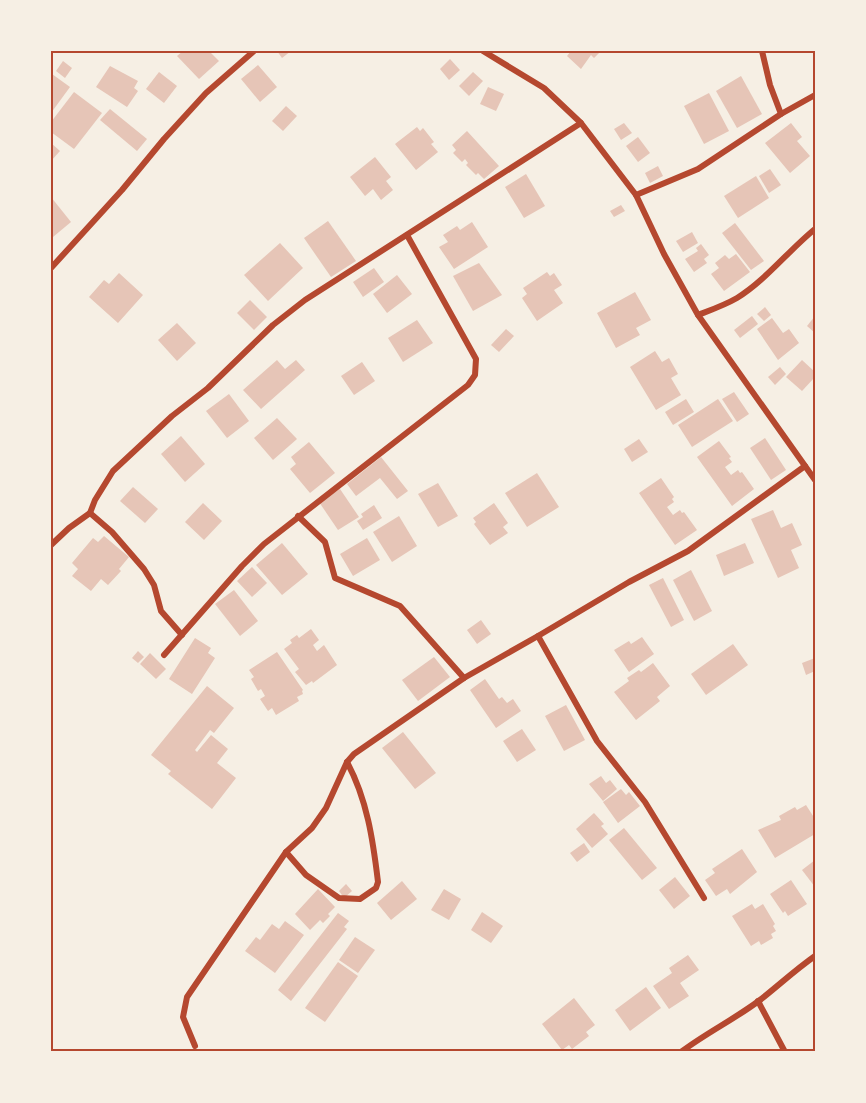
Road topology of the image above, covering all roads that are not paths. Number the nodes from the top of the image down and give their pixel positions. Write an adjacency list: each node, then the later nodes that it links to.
1 (254, 51): 10 (street)
2 (483, 51): 6 (street)
3 (762, 51): 5 (street)
4 (815, 95): 5 (street)
5 (781, 114): 7 (street)
6 (581, 123): 7 (street); 9 (street)
7 (636, 195): 11 (street)
8 (815, 229): 11 (street)
9 (408, 235): 14 (street); 15 (street)
10 (51, 268)
11 (698, 315): 12 (street)
12 (805, 466): 13 (street); 18 (street)
13 (815, 480)
14 (90, 513): 16 (street); 17 (street)
15 (298, 516): 17 (street); 20 (street)
16 (51, 545)
17 (182, 635): 19 (street)
18 (538, 636): 20 (street); 23 (street)
19 (164, 655)
20 (464, 678): 21 (street)
21 (347, 762): 22 (street); 22 (street)
22 (286, 852): 26 (street)
23 (704, 898)
24 (815, 956): 25 (street)
25 (758, 1001): 27 (street); 28 (street)
26 (195, 1046)
27 (681, 1052)
28 (785, 1052)

